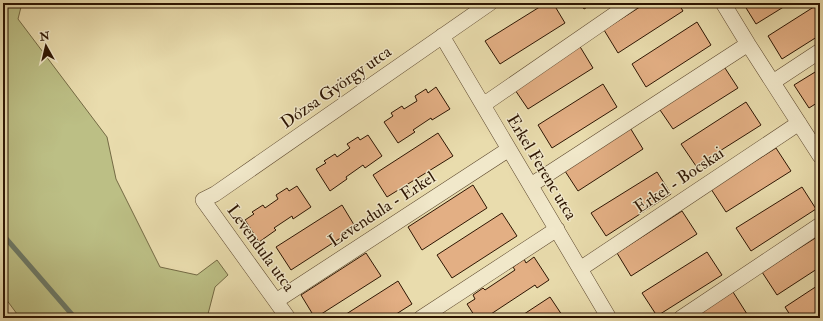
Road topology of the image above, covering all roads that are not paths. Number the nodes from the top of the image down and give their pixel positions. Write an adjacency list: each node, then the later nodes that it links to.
1 (490, 3): 4 (street, Dózsa György utca)
2 (631, 3): 8 (street)
3 (723, 3): 5 (street)
4 (442, 36): 8 (street, Erkel Ferenc utca); 13 (street, Dózsa György utca)
5 (748, 44): 7 (street); 12 (street)
6 (820, 51): 7 (street)
7 (773, 82): 9 (street)
8 (483, 105): 10 (street, Erkel Ferenc utca)
9 (799, 123): 11 (street); 16 (street, Erkel - Bocskai)
10 (509, 149): 12 (street, Erkel Ferenc utca); 17 (street, Levendula - Erkel)
11 (820, 156)
12 (531, 185): 15 (street, Erkel Ferenc utca)
13 (203, 200): 17 (street, Levendula utca)
14 (820, 225): 21 (street)
15 (557, 229): 16 (street, Erkel Ferenc utca); 19 (street)
16 (580, 269): 20 (street, Erkel Ferenc utca)
17 (276, 301): 18 (street, Levendula utca)
18 (288, 318)
19 (421, 318)
20 (609, 318)
21 (681, 318)

